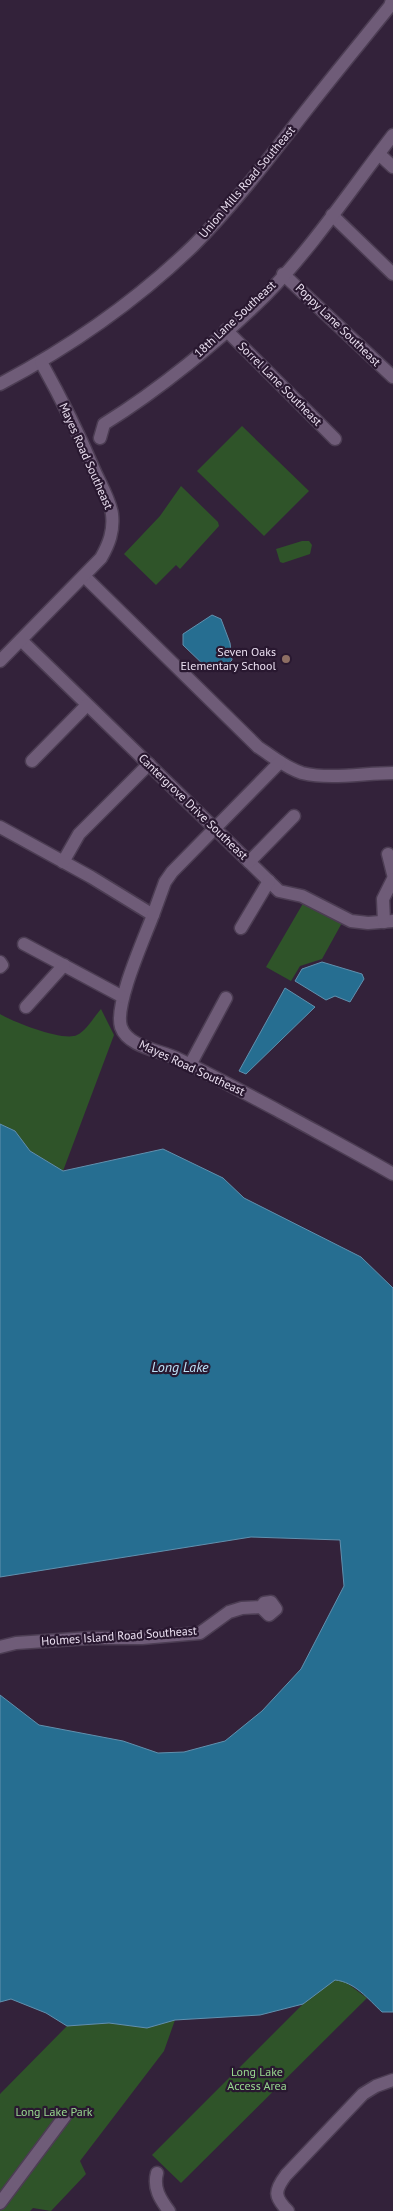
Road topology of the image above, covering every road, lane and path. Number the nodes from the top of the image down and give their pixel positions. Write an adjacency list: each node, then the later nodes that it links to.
1 (392, 0): 9 (street, Union Mills Road Southeast)
2 (393, 135): 3 (street, 18th Lane Southeast)
3 (379, 154): 4 (street); 5 (street, 18th Lane Southeast)
4 (393, 167)
5 (332, 215): 6 (street, 18th Lane Southeast); 7 (street)
6 (284, 274): 8 (street, 18th Lane Southeast); 10 (street, Poppy Lane Southeast)
7 (393, 274)
8 (226, 330): 12 (street, 18th Lane Southeast); 13 (street, Sorrel Lane Southeast)
9 (42, 362): 11 (street, Union Mills Road Southeast); 14 (street, Mayes Road Southeast)
10 (393, 377)
11 (0, 384)
12 (100, 438)
13 (335, 438)
14 (84, 576): 15 (street, Mayes Road Southeast); 19 (street)
15 (20, 640): 16 (street, Mayes Road Southeast); 17 (street, Cantergrove Drive Southeast)
16 (0, 661)
17 (87, 705): 18 (street); 20 (street, Cantergrove Drive Southeast)
18 (32, 762)
19 (280, 762): 21 (street); 24 (street, Mayes Road Southeast)
20 (149, 764): 24 (street, Cantergrove Drive Southeast); 26 (street)
21 (393, 773)
22 (294, 816): 27 (street)
23 (0, 827): 26 (street)
24 (215, 828): 27 (street, Cantergrove Drive Southeast); 31 (street, Mayes Road Southeast)
25 (388, 854): 28 (street)
26 (63, 862): 31 (street)
27 (250, 862): 30 (street, Cantergrove Drive Southeast)
28 (393, 874)
29 (393, 879): 32 (street)
30 (269, 881): 32 (street, Cantergrove Drive Southeast); 33 (street)
31 (153, 915): 38 (street, Mayes Road Southeast)
32 (388, 922)
33 (240, 928)
34 (24, 944): 36 (street)
35 (0, 962): 37 (street)
36 (64, 965): 38 (street); 40 (street)
37 (0, 967)
38 (123, 998): 41 (street, Mayes Road Southeast)
39 (226, 998): 41 (street)
40 (26, 1006)
41 (190, 1065): 42 (street, Mayes Road Southeast)
42 (393, 1174)
43 (261, 1607): 44 (street, Holmes Island Road Southeast)
44 (0, 1647)
45 (393, 2080): 50 (street)
46 (65, 2116): 48 (street)
47 (157, 2173): 49 (street)
48 (0, 2203)
49 (169, 2211)
50 (288, 2211)

